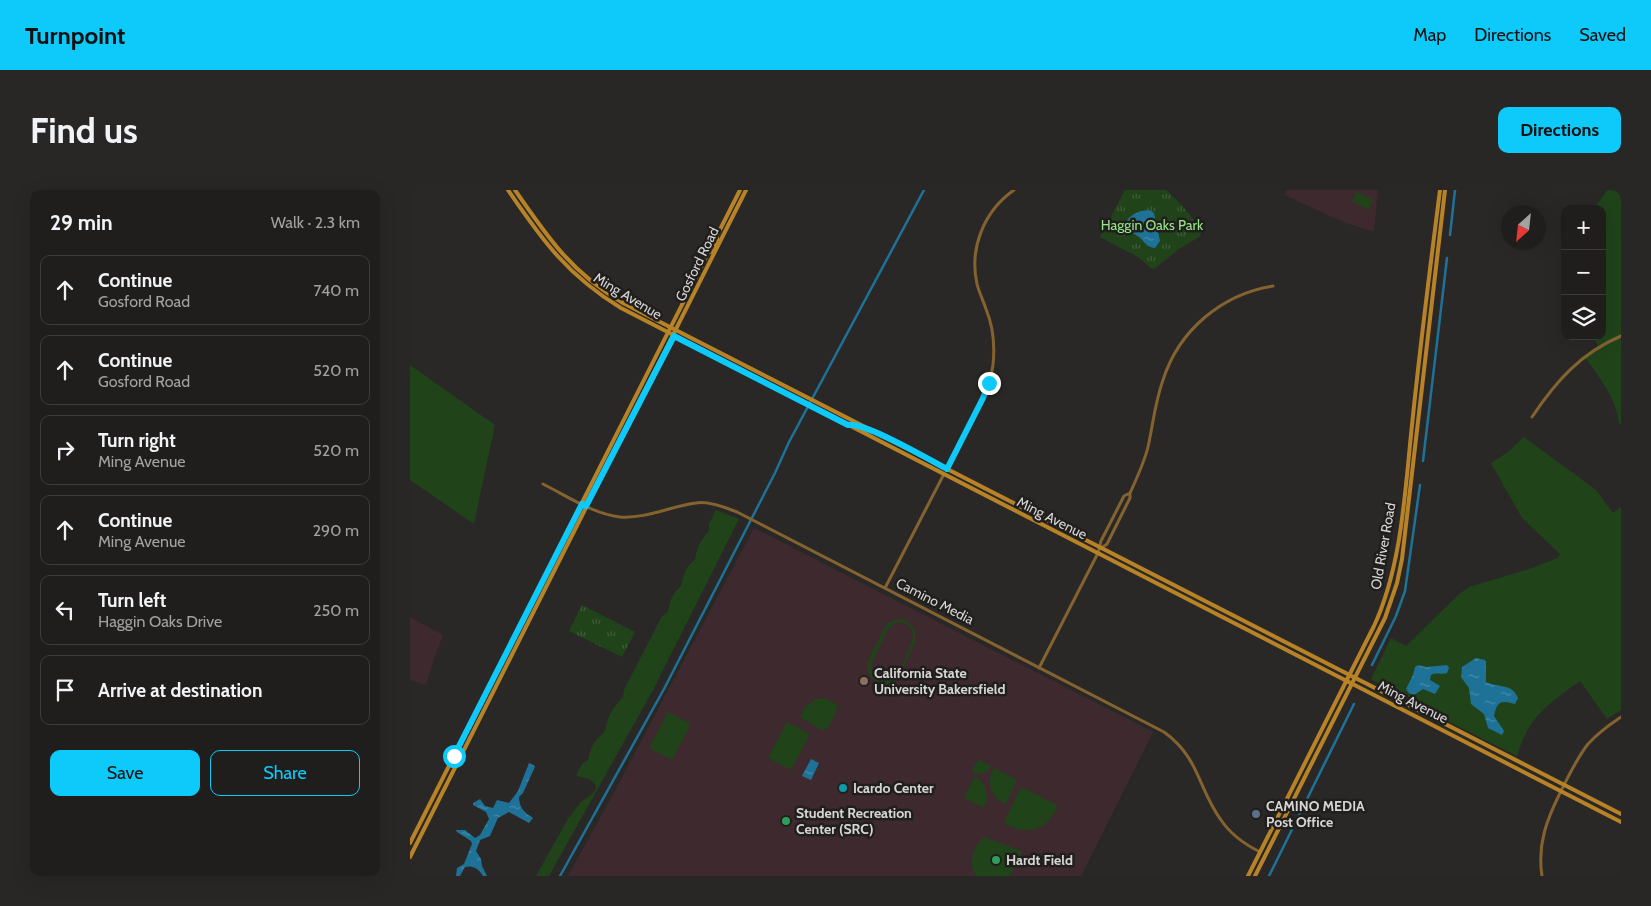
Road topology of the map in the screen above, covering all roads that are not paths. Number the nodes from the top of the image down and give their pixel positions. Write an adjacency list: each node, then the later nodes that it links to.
1 (508, 190): 13 (main road, Ming Avenue)
2 (515, 190): 11 (main road, Ming Avenue)
3 (740, 190): 8 (main road, Gosford Road)
4 (746, 190): 9 (main road, Gosford Road)
5 (1014, 190): 19 (street)
6 (1440, 190): 28 (main road, Old River Road)
7 (1445, 190): 29 (main road, Old River Road)
8 (717, 235): 9 (main road); 11 (main road, Gosford Road)
9 (708, 267): 12 (main road, Gosford Road)
10 (1274, 286): 22 (street)
11 (670, 328): 12 (main road, Ming Avenue); 13 (main road, Gosford Road)
12 (677, 331): 14 (main road, Gosford Road); 18 (main road, Ming Avenue)
13 (668, 332): 14 (main road, Ming Avenue); 23 (main road, Gosford Road)
14 (674, 336): 17 (main road, Ming Avenue); 23 (main road, Gosford Road)
15 (1621, 336): 16 (street)
16 (1532, 417)
17 (848, 425): 18 (main road); 20 (main road, Ming Avenue)
18 (871, 430): 19 (main road, Ming Avenue)
19 (947, 469): 24 (main road, Ming Avenue)
20 (944, 474): 25 (main road, Ming Avenue); 26 (street)
21 (542, 484): 23 (street, Camino Media)
22 (1130, 493): 24 (street); 24 (street)
23 (584, 505): 26 (street, Camino Media); 37 (main road, Gosford Road); 39 (main road, Gosford Road)
24 (1100, 548): 25 (street); 28 (main road, Ming Avenue)
25 (1098, 554): 27 (street); 30 (main road, Ming Avenue)
26 (885, 588): 27 (street, Camino Media)
27 (1039, 668): 38 (street, Camino Media)
28 (1349, 676): 29 (main road, Ming Avenue); 30 (main road, Old River Road)
29 (1355, 679): 31 (main road, Old River Road); 33 (main road, Ming Avenue)
30 (1346, 681): 31 (main road, Ming Avenue); 38 (main road, Old River Road)
31 (1353, 684): 34 (main road, Ming Avenue); 41 (main road, Old River Road)
32 (1621, 717): 33 (street)
33 (1564, 785): 34 (street); 35 (main road, Ming Avenue)
34 (1561, 791): 36 (main road, Ming Avenue); 42 (street)
35 (1621, 814)
36 (1621, 822)
37 (410, 843)
38 (1260, 852): 40 (main road, Old River Road)
39 (410, 857)
40 (1248, 876)
41 (1255, 876)
42 (1542, 876)

